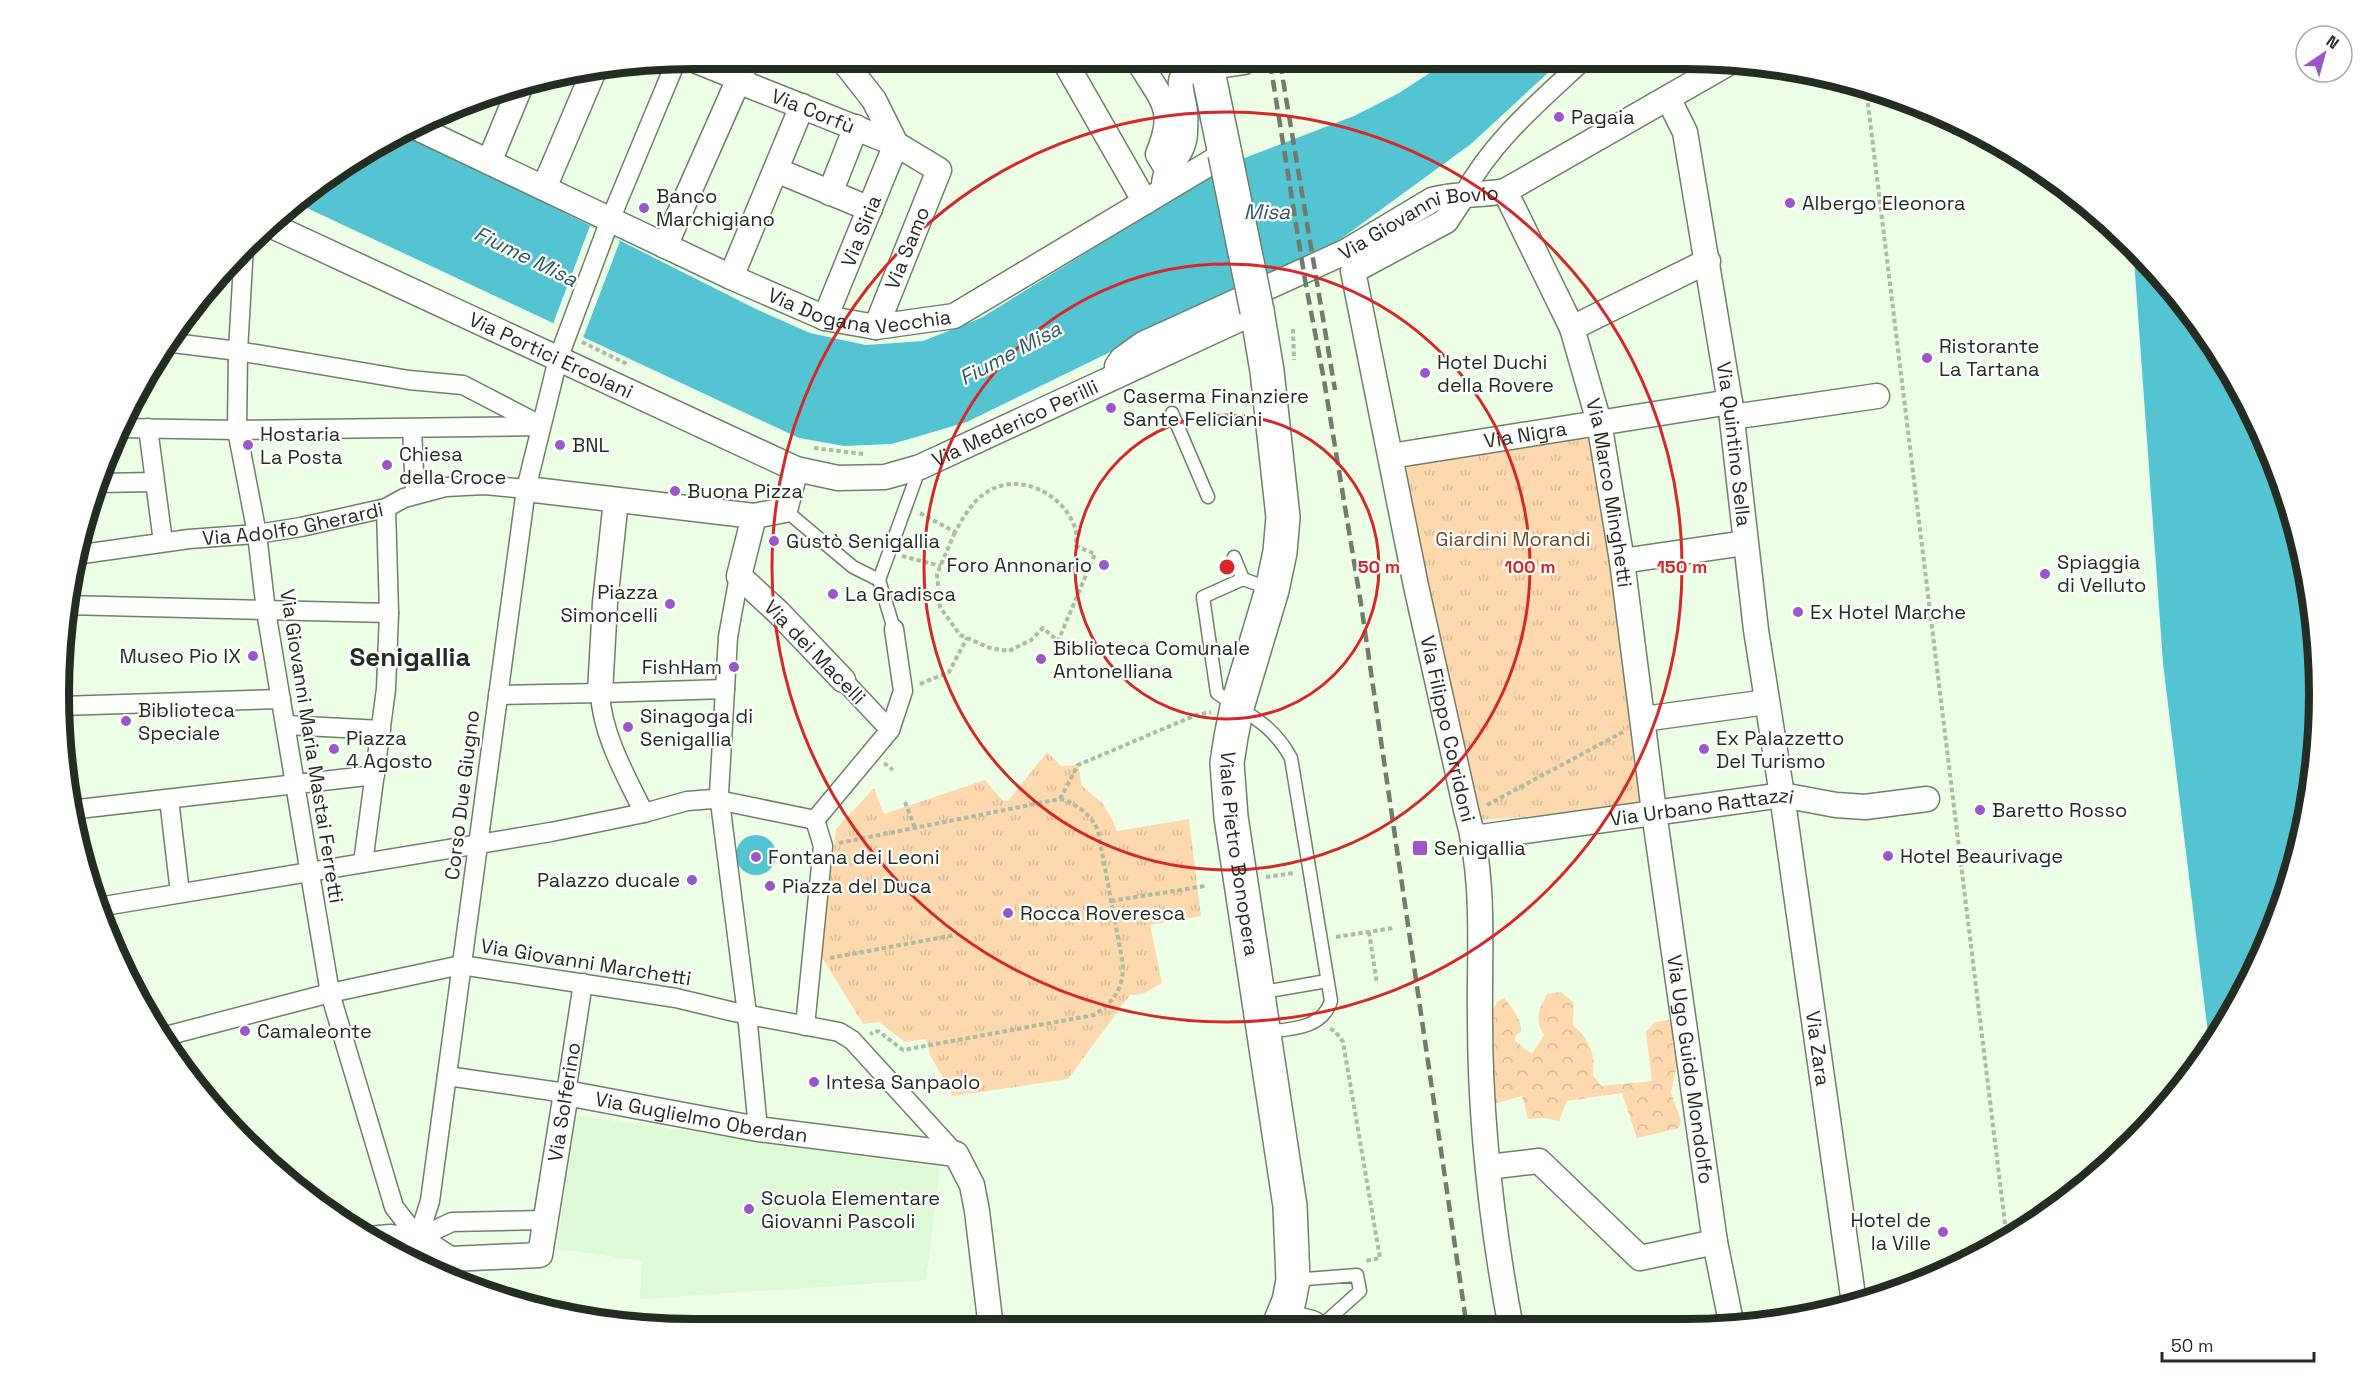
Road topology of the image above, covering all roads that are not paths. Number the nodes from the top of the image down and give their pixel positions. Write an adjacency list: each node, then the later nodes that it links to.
1 (725, 69): 10 (street, Via Corfù)
2 (850, 69): 17 (street)
3 (1070, 69): 22 (street)
4 (1143, 69): 22 (street)
5 (1204, 69): 22 (street, Via Dogana Vecchia)
6 (1216, 69): 18 (main road, Viale Pietro Bonopera)
7 (1574, 69): 26 (street)
8 (673, 70): 28 (street, Corso Due Giugno)
9 (1717, 70): 13 (street, Via Giovanni Bovio)
10 (742, 72): 14 (street, Via Corfù); 30 (street)
11 (591, 78): 23 (street)
12 (516, 95): 19 (street)
13 (1668, 98): 24 (street, Via Giovanni Bovio); 31 (street, Via Quintino Sella)
14 (802, 106): 15 (street, Via Corfù); 20 (street)
15 (855, 127): 17 (street, Via Corfù); 25 (street)
16 (423, 131): 19 (street, Via Dogana Vecchia)
17 (896, 144): 21 (street, Via Corfù); 27 (street, Via Siria)
18 (1225, 154): 22 (street, Via Dogana Vecchia); 34 (main road, Viale Pietro Bonopera, bridge)
19 (489, 162): 23 (street, Via Dogana Vecchia)
20 (776, 170): 25 (street); 33 (street)
21 (939, 170): 36 (street, Via Samo)
22 (1159, 187): 36 (street, Via Dogana Vecchia)
23 (544, 188): 28 (street, Via Dogana Vecchia)
24 (1505, 191): 26 (street, Via Giovanni Bovio); 37 (street, Via Marco Minghetti)
25 (830, 193): 27 (street)
26 (1463, 195): 41 (street, Via Giovanni Bovio); 51 (street, Via Filippo Corridoni)
27 (870, 209): 35 (street, Via Siria)
28 (608, 226): 30 (street, Via Dogana Vecchia); 40 (street, Corso Due Giugno)
29 (277, 228): 40 (street, Via Portici Ercolani)
30 (665, 246): 33 (street, Via Dogana Vecchia)
31 (1708, 261): 37 (street); 43 (street, Via Quintino Sella)
32 (242, 262): 39 (street, Via Giovanni Maria Mastai Ferretti)
33 (731, 277): 35 (street, Via Dogana Vecchia)
34 (1257, 311): 41 (street, Via Mederico Perilli); 71 (main road, Viale Pietro Bonopera)
35 (825, 318): 36 (street, Via Dogana Vecchia)
36 (876, 327)
37 (1572, 328): 45 (street, Via Marco Minghetti)
38 (177, 343): 39 (street)
39 (238, 351): 46 (street); 50 (street, Via Giovanni Maria Mastai Ferretti)
40 (558, 359): 46 (street, Corso Due Giugno); 53 (street, Via Portici Ercolani)
41 (1106, 380): 52 (street, Via Mederico Perilli)
42 (1877, 396): 43 (street, Via Nigra)
43 (1731, 410): 45 (street, Via Nigra); 65 (street, Via Quintino Sella)
44 (1172, 413): 58 (lane)
45 (1599, 422): 51 (street, Via Nigra); 68 (street, Via Marco Minghetti)
46 (541, 426): 49 (street); 56 (street, Corso Due Giugno)
47 (129, 428): 48 (street)
48 (148, 428): 50 (street); 55 (street)
49 (412, 428): 50 (street); 57 (street)
50 (237, 430): 63 (street, Via Giovanni Maria Mastai Ferretti)
51 (1391, 456): 98 (street, Via Filippo Corridoni)
52 (920, 467): 53 (street, Via Mederico Perilli); 70 (lane)
53 (796, 469): 61 (street)
54 (106, 483): 55 (street)
55 (154, 483): 64 (street)
56 (526, 489): 57 (street, Via Adolfo Gherardi); 59 (street, Via Adolfo Gherardi); 79 (street, Corso Due Giugno)
57 (415, 494): 60 (street, Via Adolfo Gherardi)
58 (1208, 497)
59 (616, 500): 62 (street, Via Adolfo Gherardi); 78 (street)
60 (386, 508): 63 (street, Via Adolfo Gherardi); 74 (street)
61 (785, 510): 62 (street, Via Adolfo Gherardi); 70 (lane)
62 (754, 516): 69 (street)
63 (257, 534): 64 (street, Via Adolfo Gherardi); 73 (street, Via Giovanni Maria Mastai Ferretti)
64 (163, 542): 66 (street, Via Adolfo Gherardi)
65 (1744, 543): 68 (street); 81 (street, Via Quintino Sella)
66 (85, 553)
67 (1234, 557): 71 (lane)
68 (1622, 561): 84 (street, Via Marco Minghetti)
69 (739, 576): 76 (street, Via dei Macelli); 77 (street)
70 (879, 580): 75 (lane)
71 (1258, 584): 83 (main road, Viale Pietro Bonopera); 83 (lane)
72 (75, 605): 73 (street)
73 (266, 611): 74 (street); 80 (street, Via Giovanni Maria Mastai Ferretti)
74 (389, 613): 86 (street)
75 (894, 629): 87 (street)
76 (843, 680): 87 (street, Via dei Macelli)
77 (724, 689): 78 (street); 91 (street)
78 (600, 693): 79 (street); 96 (street)
79 (498, 695): 99 (street, Corso Due Giugno)
80 (281, 699): 82 (street); 85 (street, Via Giovanni Maria Mastai Ferretti)
81 (1767, 702): 84 (street); 90 (street, Via Quintino Sella)
82 (69, 706)
83 (1237, 708): 105 (lane); 108 (main road, Viale Pietro Bonopera)
84 (1644, 724): 95 (street, Via Marco Minghetti)
85 (286, 725): 86 (street); 89 (street, Via Giovanni Maria Mastai Ferretti)
86 (381, 730): 88 (street)
87 (890, 730): 97 (street)
88 (375, 775): 89 (street); 100 (street)
89 (295, 784): 92 (street); 101 (street, Via Giovanni Maria Mastai Ferretti)
90 (1782, 795): 93 (street, Via Urbano Rattazzi); 95 (street, Via Urbano Rattazzi); 123 (street, Via Zara)
91 (717, 798): 96 (street); 97 (street); 109 (street)
92 (170, 799): 94 (street); 102 (street)
93 (1928, 799)
94 (80, 809)
95 (1654, 812): 98 (street, Via Urbano Rattazzi); 120 (street, Via Ugo Guido Mondolfo)
96 (644, 813): 99 (street)
97 (818, 818): 110 (street)
98 (1474, 838): 117 (street, Via Filippo Corridoni)
99 (479, 842): 100 (street); 104 (street, Corso Due Giugno)
100 (363, 863): 101 (street)
101 (309, 872): 102 (street); 107 (street, Via Giovanni Maria Mastai Ferretti)
102 (180, 893): 103 (street)
103 (106, 906)
104 (461, 965): 106 (street, Via Giovanni Marchetti); 107 (street, Via Giovanni Marchetti); 113 (street, Corso Due Giugno)
105 (1327, 981): 108 (lane); 111 (lane)
106 (583, 983): 109 (street, Via Giovanni Marchetti); 114 (street, Via Solferino)
107 (330, 993): 112 (street, Via Giovanni Marchetti); 121 (street, Via Giovanni Maria Mastai Ferretti)
108 (1258, 993): 111 (main road, Viale Pietro Bonopera)
109 (747, 1014): 110 (street, Via Giovanni Marchetti); 115 (street)
110 (805, 1026): 116 (street, Via Giovanni Marchetti)
111 (1264, 1032): 122 (main road, Viale Pietro Bonopera)
112 (170, 1035)
113 (447, 1076): 114 (street, Via Guglielmo Oberdan); 121 (street, Corso Due Giugno)
114 (566, 1093): 115 (street, Via Guglielmo Oberdan); 118 (street, Via Solferino)
115 (758, 1129): 116 (street, Via Guglielmo Oberdan)
116 (956, 1154): 125 (street)
117 (1488, 1167): 120 (street); 128 (street, Via Filippo Corridoni)
118 (545, 1220): 121 (street); 121 (street, Via Solferino)
119 (381, 1235): 121 (street)
120 (1715, 1242): 124 (street, Via Ugo Guido Mondolfo)
121 (418, 1249)
122 (1293, 1280): 126 (main road, Viale Pietro Bonopera); 127 (lane)
123 (1853, 1296)
124 (1730, 1318)
125 (990, 1319)
126 (1282, 1319)
127 (1330, 1319)
128 (1509, 1319)

